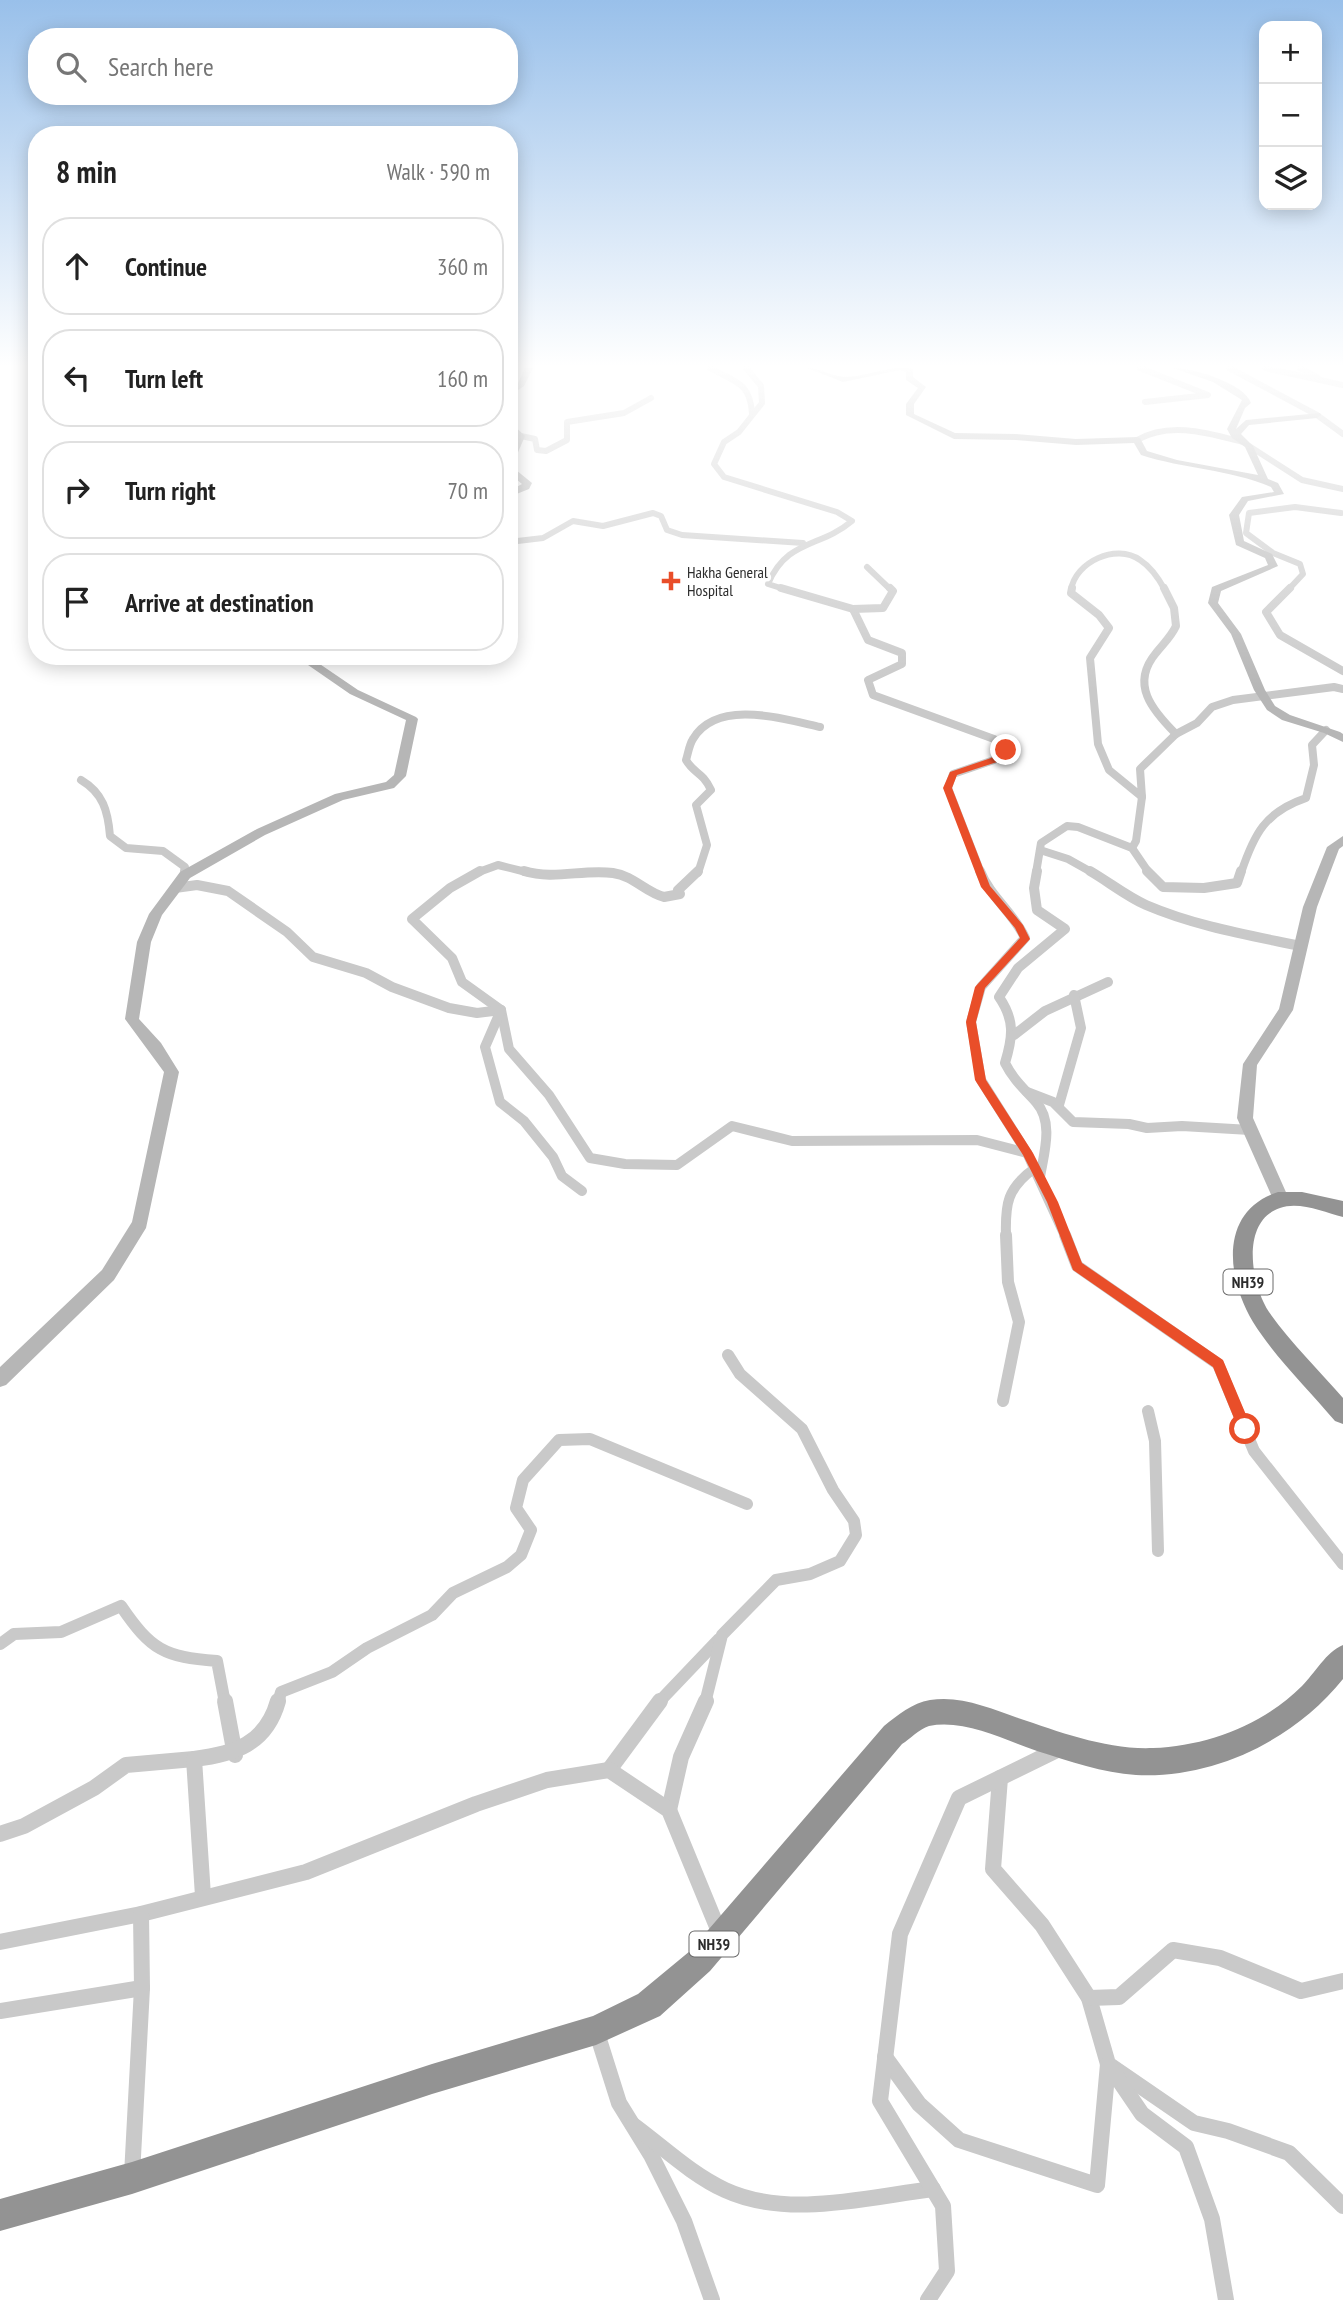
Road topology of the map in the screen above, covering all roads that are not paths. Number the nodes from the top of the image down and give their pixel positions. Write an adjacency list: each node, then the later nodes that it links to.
1 (723, 475): 11 (street)
2 (1245, 475): 6 (street)
3 (1262, 475): 6 (street)
4 (1290, 475): 7 (street)
5 (518, 476): 8 (street)
6 (1264, 479): 17 (street)
7 (1343, 489)
8 (518, 491)
9 (1342, 513): 15 (street)
10 (518, 541): 11 (street)
11 (803, 543): 13 (street)
12 (867, 567): 13 (street)
13 (853, 610): 37 (street)
14 (314, 665): 27 (street)
15 (1343, 671)
16 (1343, 688): 17 (street)
17 (1261, 696): 19 (street); 20 (street)
18 (820, 727): 32 (street)
19 (1326, 730): 21 (street); 25 (street)
20 (1176, 734): 23 (street); 23 (street)
21 (1343, 739)
22 (81, 780): 27 (street)
23 (1142, 797): 25 (street)
24 (1343, 840): 29 (street)
25 (1132, 848): 26 (street)
26 (1040, 850): 29 (street); 33 (street)
27 (185, 874): 28 (street)
28 (175, 888): 32 (street); 43 (street)
29 (1300, 946): 36 (street)
30 (1108, 982): 31 (street)
31 (1074, 995): 33 (street); 35 (street)
32 (501, 1010): 37 (street); 39 (street)
33 (1014, 1035): 34 (street)
34 (1022, 1091): 35 (street); 38 (street)
35 (1059, 1105): 36 (street)
36 (1250, 1130): 40 (street)
37 (1027, 1153): 38 (street)
38 (1037, 1172): 44 (street); 49 (street)
39 (582, 1191)
40 (1282, 1199): 41 (highway); 46 (highway, NH39)
41 (1343, 1209)
42 (728, 1355): 50 (street)
43 (0, 1379)
44 (1003, 1401)
45 (1147, 1411): 48 (street)
46 (1343, 1414)
47 (747, 1504): 54 (street)
48 (1158, 1551)
49 (1343, 1564)
50 (722, 1635): 56 (street); 58 (street)
51 (0, 1644): 54 (street)
52 (1343, 1658): 53 (highway, NH39)
53 (1067, 1746): 57 (street); 62 (highway, NH39)
54 (235, 1755): 55 (street)
55 (194, 1759): 59 (street); 60 (street)
56 (609, 1770): 58 (street); 60 (street)
57 (1000, 1778): 66 (street); 69 (street)
58 (669, 1810): 62 (street)
59 (0, 1835)
60 (203, 1896): 61 (street)
61 (141, 1914): 63 (street); 65 (street)
62 (721, 1937): 68 (highway, NH39)
63 (0, 1942)
64 (1343, 1981): 66 (street)
65 (142, 1989): 67 (street); 72 (street)
66 (1089, 1998): 70 (street)
67 (0, 2011)
68 (596, 2030): 71 (street); 72 (highway, NH39)
69 (885, 2057): 70 (street); 73 (street)
70 (1108, 2064): 74 (street); 78 (street)
71 (633, 2125): 73 (street); 76 (street)
72 (132, 2178): 75 (highway, NH39)
73 (933, 2189): 77 (street)
74 (1343, 2206)
75 (0, 2215)
76 (712, 2300)
77 (928, 2300)
78 (1226, 2300)

